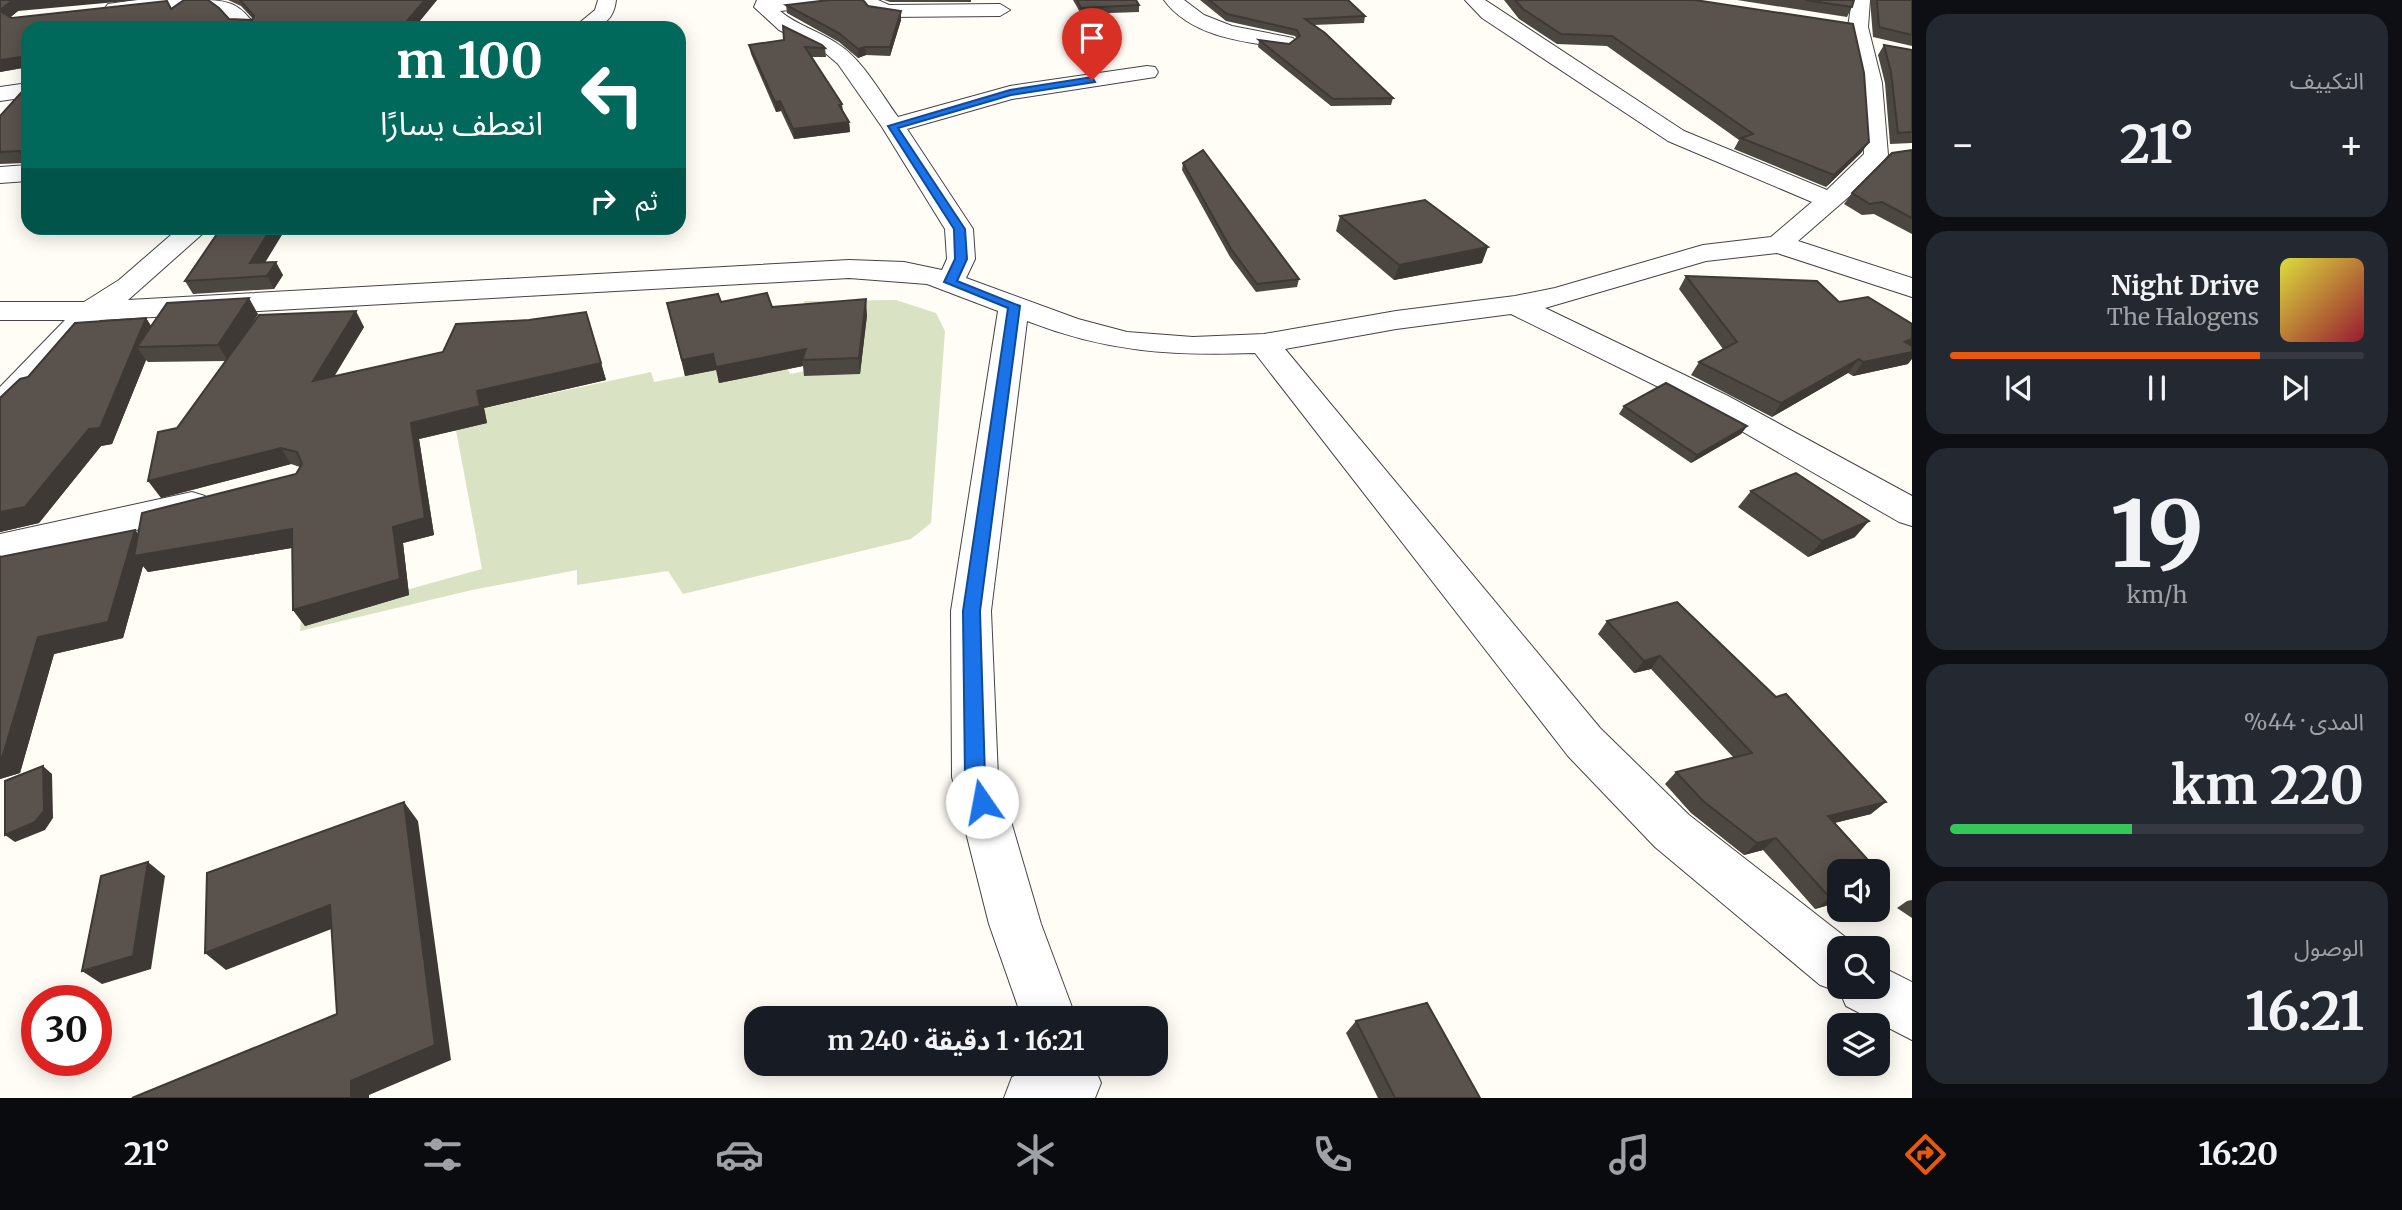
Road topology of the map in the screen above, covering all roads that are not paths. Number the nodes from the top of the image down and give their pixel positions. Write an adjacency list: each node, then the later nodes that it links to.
1 (190, 0): 10 (street)
2 (211, 0): 12 (street)
3 (607, 0): 13 (street)
4 (829, 0): 9 (street)
5 (867, 0): 11 (street)
6 (1173, 0): 15 (street)
7 (1474, 0): 23 (street)
8 (1860, 0): 14 (street)
9 (765, 4): 20 (street)
10 (99, 10)
11 (1000, 10)
12 (241, 21)
13 (594, 21)
14 (1855, 32): 16 (street); 23 (street)
15 (1286, 42)
16 (1887, 48)
17 (1147, 72): 20 (street)
18 (21, 91): 19 (street)
19 (0, 94)
20 (893, 126): 28 (street)
21 (21, 174): 22 (street)
22 (0, 175)
23 (1829, 200): 25 (street)
24 (187, 235): 33 (street)
25 (1779, 244): 27 (street); 30 (street)
26 (1902, 258): 27 (street)
27 (1855, 267): 29 (street)
28 (950, 282): 31 (street); 33 (street)
29 (1912, 288)
30 (1515, 305): 34 (street); 37 (street)
31 (1014, 306): 34 (street); 41 (street)
32 (0, 311): 33 (street)
33 (91, 311): 35 (street)
34 (1264, 343): 39 (street)
35 (0, 406)
36 (226, 496): 38 (street)
37 (1912, 513)
38 (0, 548)
39 (1827, 956)
40 (1888, 999): 42 (street)
41 (1045, 1006)
42 (1912, 1012)

